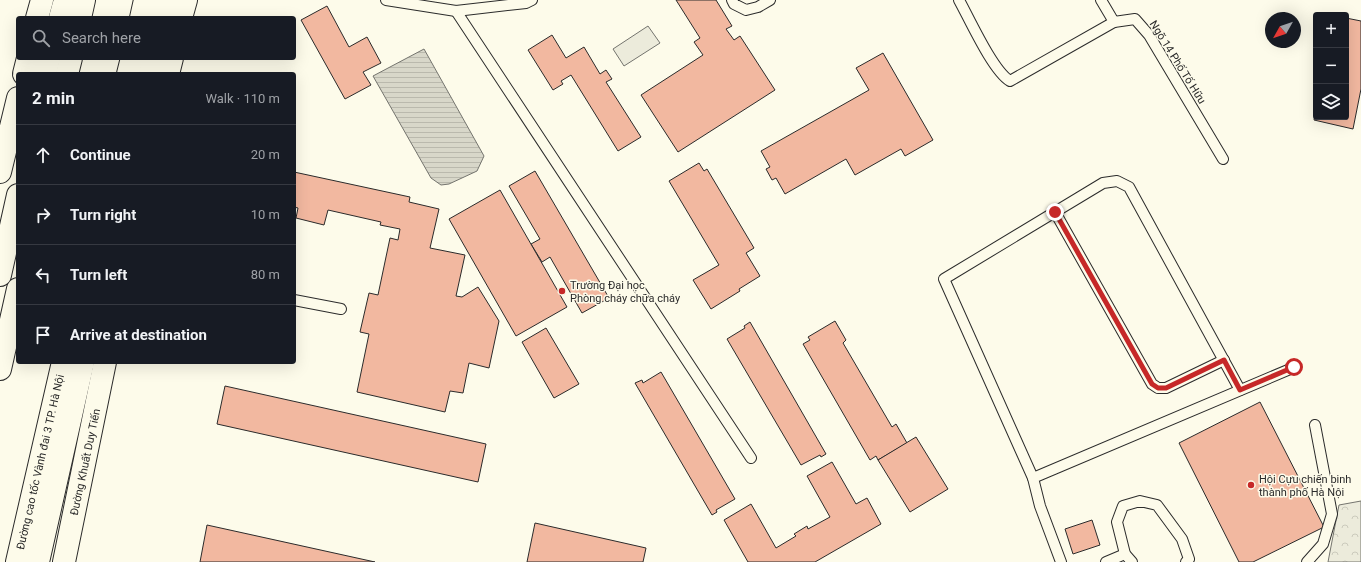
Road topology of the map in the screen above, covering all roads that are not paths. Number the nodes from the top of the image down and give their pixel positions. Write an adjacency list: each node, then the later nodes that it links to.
1 (42, 0): 14 (main road)
2 (65, 0): 15 (main road)
3 (84, 0): 16 (main road)
4 (145, 0): 17 (main road)
5 (166, 0): 18 (main road)
6 (186, 0): 19 (main road)
7 (386, 0): 13 (lane)
8 (532, 0): 13 (lane)
9 (732, 0): 10 (lane)
10 (770, 0)
11 (959, 0): 20 (lane)
12 (1101, 0): 20 (lane)
13 (456, 11): 50 (lane)
14 (38, 16)
15 (61, 16)
16 (80, 16)
17 (141, 16)
18 (162, 16)
19 (182, 16)
20 (1114, 22): 34 (lane, Ngõ 14 Phố Tố Hữu)
21 (28, 60): 27 (main road)
22 (48, 60): 28 (main road)
23 (70, 60): 29 (main road)
24 (132, 60): 30 (main road)
25 (153, 60): 31 (main road)
26 (172, 60): 32 (main road)
27 (24, 72)
28 (46, 72)
29 (68, 72)
30 (128, 72)
31 (150, 72)
32 (168, 72)
33 (16, 106): 35 (main road)
34 (1223, 159)
35 (0, 172)
36 (16, 204): 38 (main road)
37 (1055, 212): 42 (lane); 42 (lane); 51 (lane)
38 (0, 275)
39 (16, 298): 47 (main road)
40 (296, 300): 41 (lane)
41 (341, 309)
42 (1224, 360): 48 (lane)
43 (63, 364): 53 (main road, Đường cao tốc Vành đai 3 TP. Hà Nội)
44 (84, 364): 54 (main road)
45 (105, 364): 55 (main road, Đường Khuất Duy Tiến)
46 (1294, 367): 48 (lane)
47 (0, 369)
48 (1240, 390): 51 (lane)
49 (1315, 425): 60 (lane)
50 (751, 458)
51 (1033, 478): 56 (lane)
52 (1125, 554): 57 (lane); 58 (lane); 59 (lane)
53 (17, 562)
54 (38, 562)
55 (64, 562)
56 (1061, 562)
57 (1106, 562)
58 (1132, 562)
59 (1186, 562)
60 (1307, 562)

